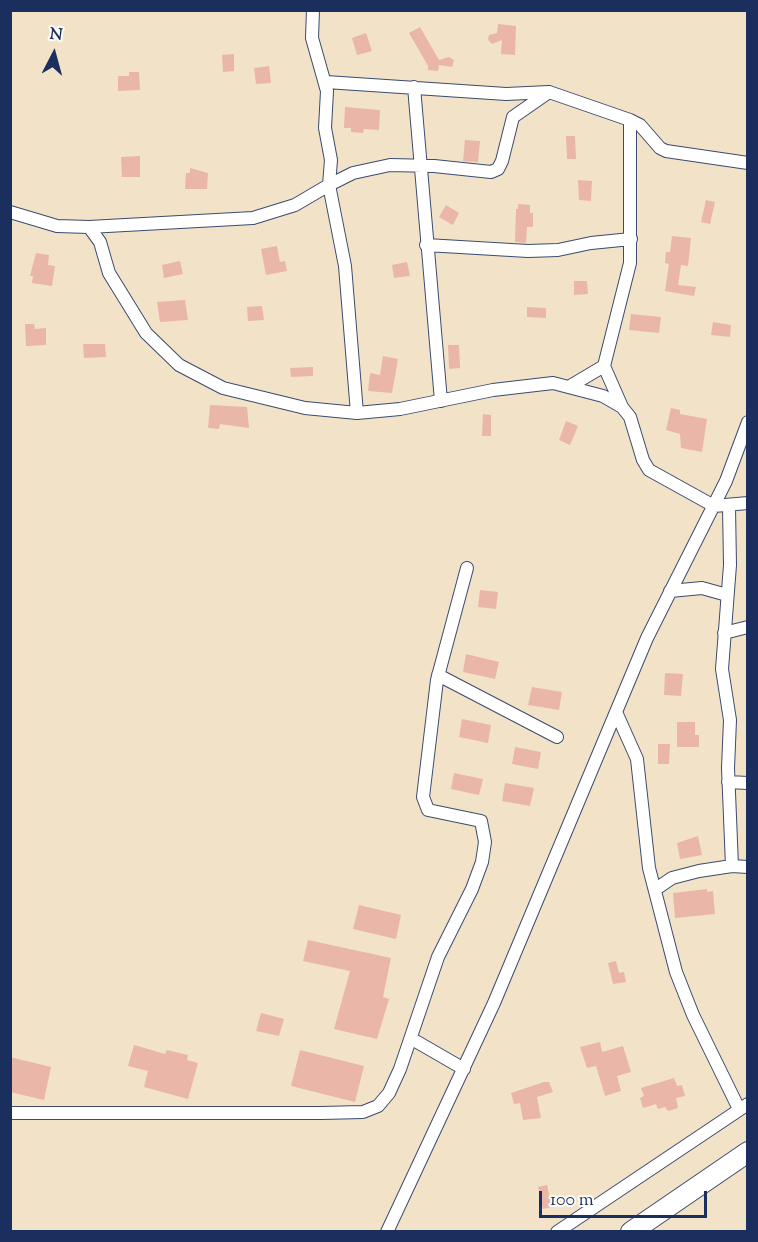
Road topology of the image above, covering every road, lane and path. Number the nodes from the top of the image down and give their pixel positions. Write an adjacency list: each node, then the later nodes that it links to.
1 (314, 10): 2 (street)
2 (326, 82): 3 (street); 8 (street)
3 (414, 87): 4 (street); 7 (street)
4 (549, 93): 5 (street); 7 (street)
5 (630, 120): 6 (street); 11 (street)
6 (747, 163)
7 (421, 166): 8 (street); 12 (street)
8 (329, 185): 10 (street); 17 (street)
9 (10, 212): 10 (street)
10 (89, 227): 17 (street)
11 (631, 239): 12 (street); 13 (street)
12 (426, 245): 15 (street)
13 (604, 366): 14 (street); 16 (street)
14 (572, 386): 15 (street); 16 (street)
15 (441, 401): 17 (street)
16 (622, 407): 20 (street)
17 (357, 413)
18 (747, 422): 20 (street)
19 (747, 503): 21 (street)
20 (714, 506): 21 (street); 23 (street)
21 (729, 507): 24 (street)
22 (467, 568): 27 (street)
23 (670, 591): 24 (street); 28 (street)
24 (728, 595): 26 (street)
25 (747, 627): 26 (street)
26 (724, 633): 30 (street)
27 (438, 675): 29 (street); 35 (street)
28 (616, 712): 34 (street); 36 (street)
29 (558, 737)
30 (728, 782): 31 (street); 32 (street)
31 (747, 783)
32 (732, 866): 33 (street); 34 (street)
33 (747, 867)
34 (656, 889): 37 (street)
35 (412, 1040): 36 (street); 38 (street)
36 (464, 1069): 40 (street)
37 (743, 1107): 41 (street)
38 (10, 1113)
39 (747, 1152): 42 (main road)
40 (387, 1232)
41 (557, 1232)
42 (631, 1232)

